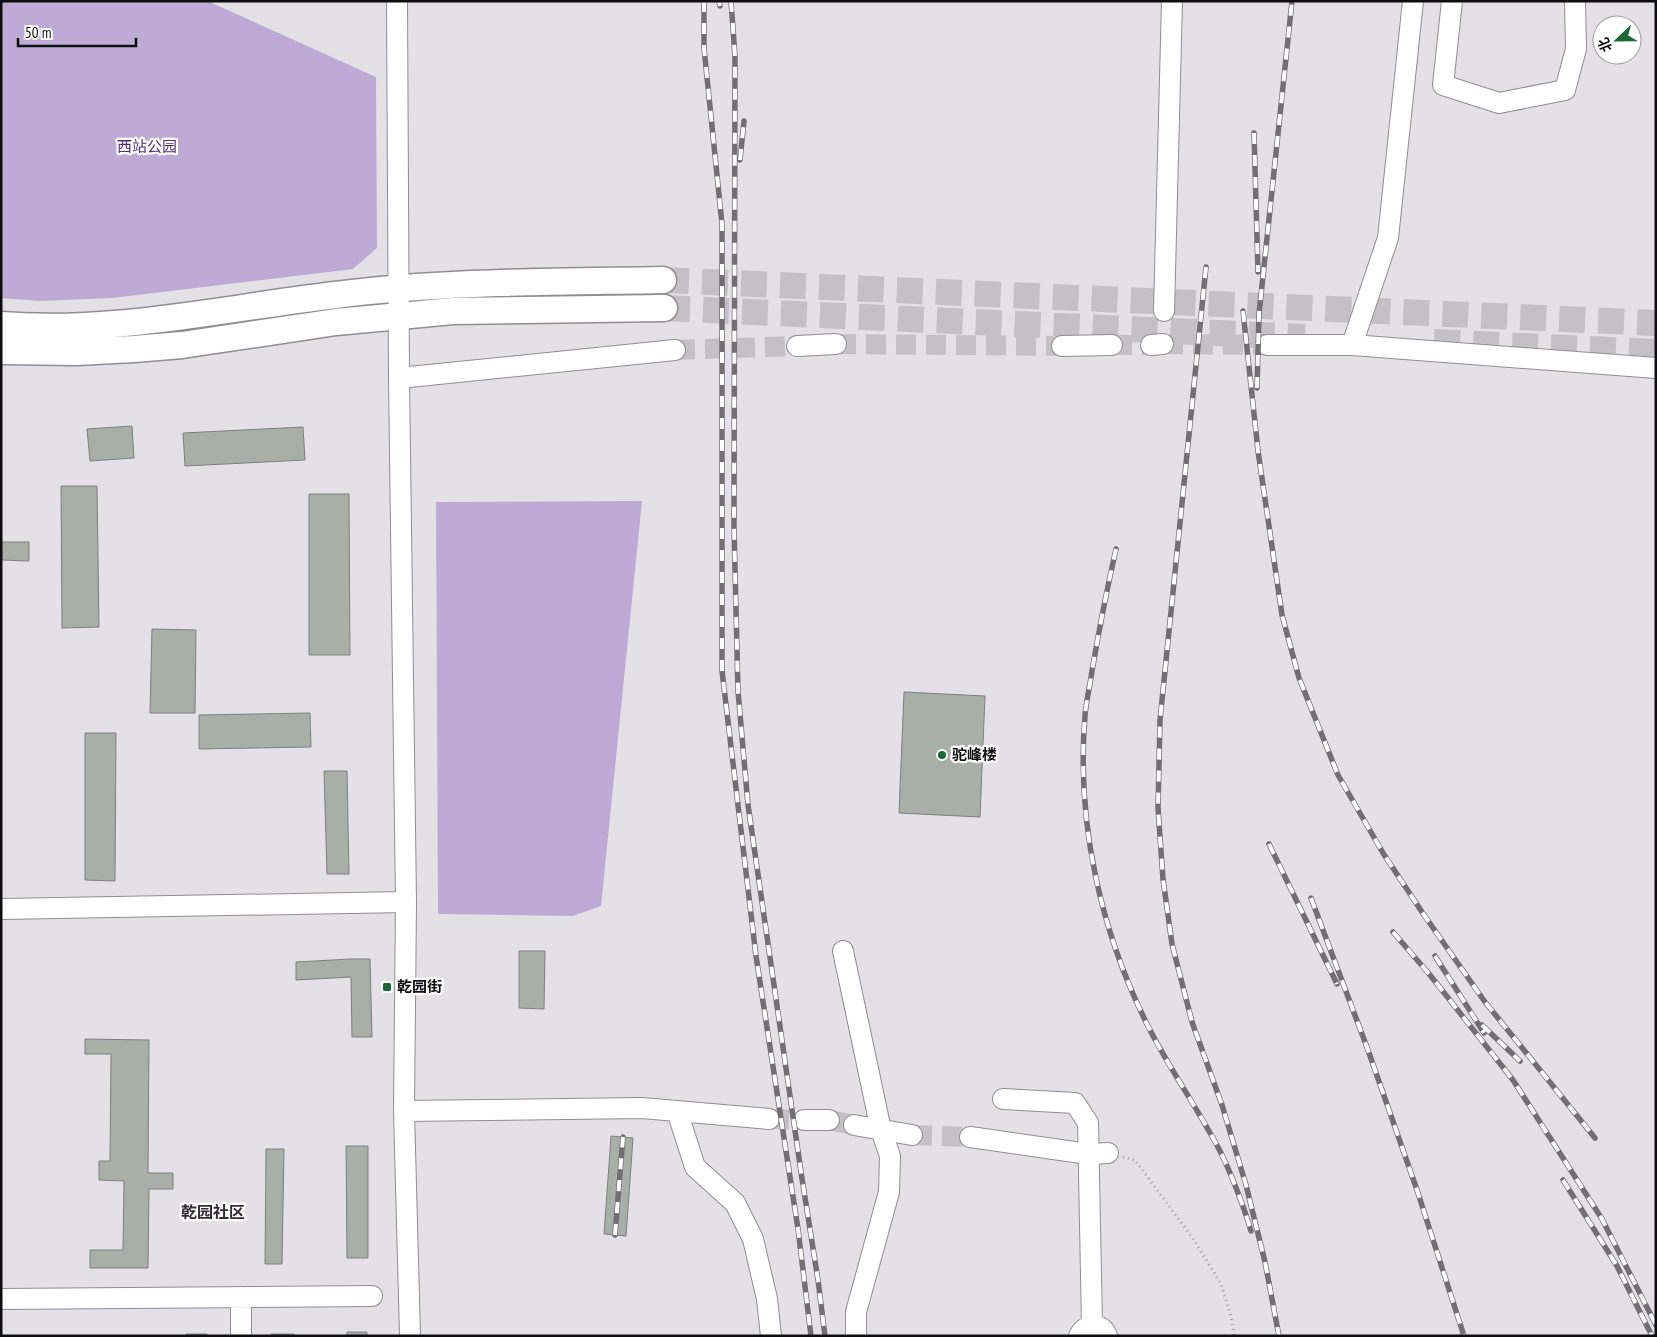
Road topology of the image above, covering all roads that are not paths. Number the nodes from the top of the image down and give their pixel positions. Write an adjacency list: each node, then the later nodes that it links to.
1 (397, 1): 7 (street)
2 (1172, 1): 9 (street)
3 (1413, 1): 14 (street)
4 (1452, 1): 5 (street)
5 (1575, 1)
6 (663, 280): 7 (main road)
7 (398, 288): 10 (street); 11 (main road)
8 (664, 308): 10 (main road)
9 (1164, 311)
10 (399, 316): 19 (main road); 21 (street)
11 (1, 325)
12 (836, 344): 15 (street)
13 (1268, 345): 14 (street)
14 (1352, 345): 20 (street)
15 (797, 346)
16 (1062, 346): 17 (street)
17 (1112, 346)
18 (675, 350): 21 (street)
19 (1, 351)
20 (1656, 368)
21 (399, 378): 22 (street)
22 (406, 902): 23 (street); 26 (street)
23 (1, 909)
24 (843, 951): 32 (street)
25 (1003, 1098): 35 (street)
26 (404, 1111): 27 (street); 41 (street)
27 (677, 1111): 28 (street); 42 (street)
28 (768, 1119)
29 (804, 1120): 30 (street)
30 (829, 1120)
31 (854, 1124): 32 (street)
32 (882, 1130): 33 (street); 43 (street)
33 (912, 1135)
34 (970, 1136): 35 (street)
35 (1098, 1153): 39 (street)
36 (372, 1296): 37 (street)
37 (241, 1297): 38 (street); 40 (street)
38 (1, 1299)
39 (1093, 1332)
40 (241, 1336)
41 (410, 1336)
42 (771, 1336)
43 (856, 1336)

